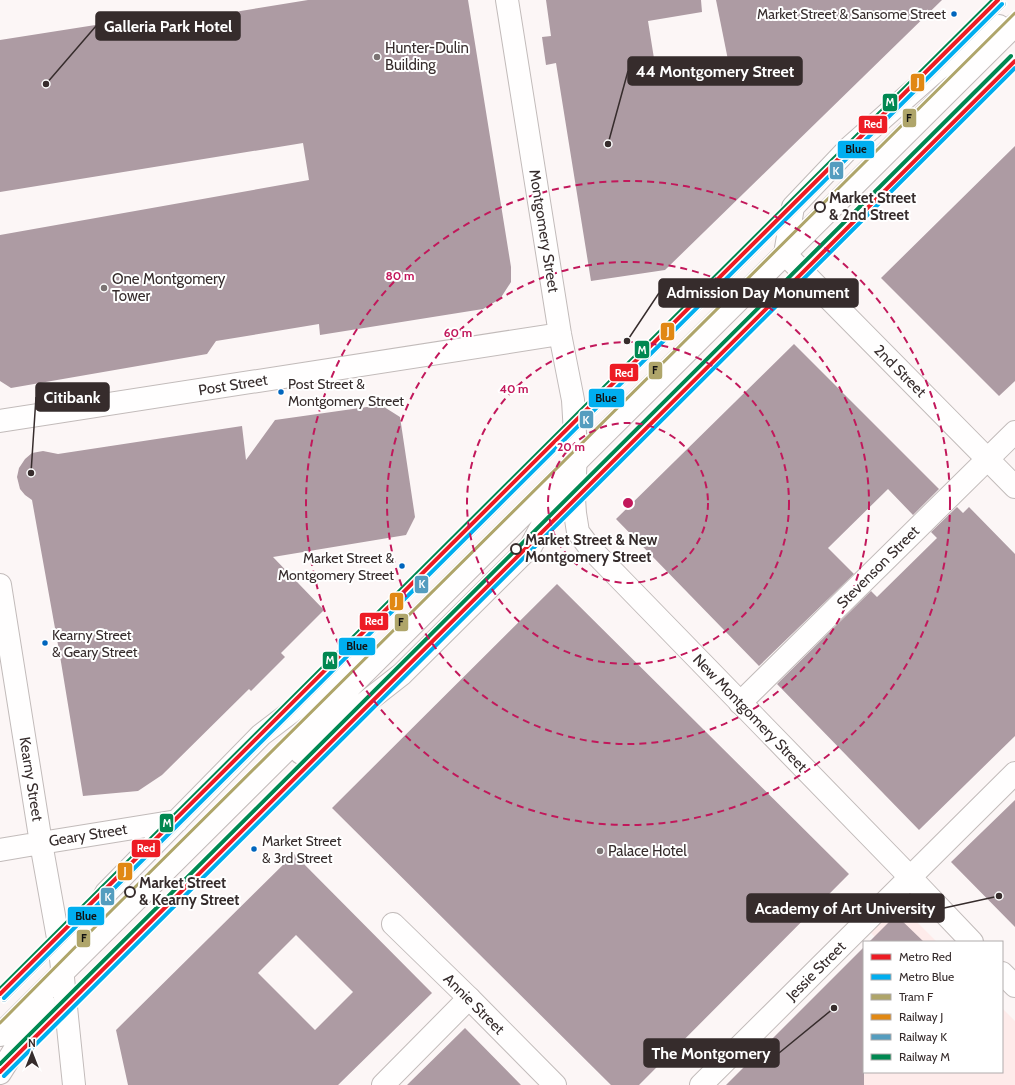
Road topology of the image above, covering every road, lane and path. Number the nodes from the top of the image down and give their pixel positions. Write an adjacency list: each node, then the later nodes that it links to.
1 (507, 0): 5 (street, Montgomery Street)
2 (1015, 14): 4 (street)
3 (1015, 25): 4 (street)
4 (785, 254): 8 (street, 2nd Street); 9 (street)
5 (560, 334): 6 (street, Post Street); 9 (street, Montgomery Street)
6 (0, 421)
7 (1015, 432): 8 (street, Stevenson Street)
8 (987, 459): 10 (street, 2nd Street); 14 (street, Stevenson Street)
9 (576, 462): 12 (street); 14 (street, New Montgomery Street); 16 (street)
10 (1015, 487)
11 (0, 585): 13 (street, Kearny Street)
12 (438, 599): 16 (street); 17 (street)
13 (4, 634): 18 (street, Kearny Street)
14 (740, 703): 20 (street, New Montgomery Street)
15 (1015, 773): 20 (street, Jessie Street)
16 (223, 814): 23 (street)
17 (177, 821): 18 (street, Geary Street); 23 (street)
18 (41, 843): 19 (street, Geary Street); 23 (street, Kearny Street)
19 (0, 850)
20 (910, 877): 22 (street, New Montgomery Street); 32 (street, Jessie Street)
21 (393, 924): 26 (street, Annie Street)
22 (971, 941)
23 (62, 972): 27 (street); 28 (street); 29 (street, Kearny Street)
24 (1003, 974): 25 (street)
25 (1015, 986)
26 (469, 998): 30 (street); 31 (street, Annie Street)
27 (0, 1035)
28 (0, 1073)
29 (74, 1085)
30 (383, 1085)
31 (555, 1085)
32 (701, 1085)

